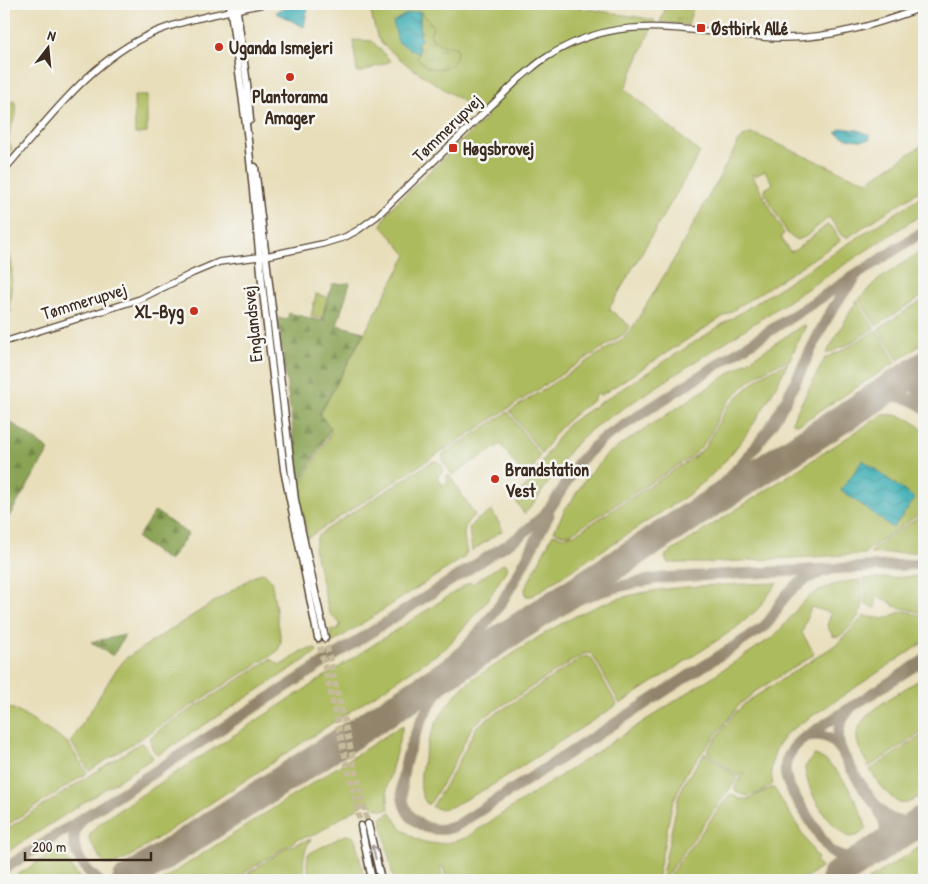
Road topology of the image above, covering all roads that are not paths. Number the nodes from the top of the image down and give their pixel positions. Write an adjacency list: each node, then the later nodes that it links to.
1 (230, 4): 4 (main road, Englandsvej)
2 (262, 4): 4 (street)
3 (924, 7): 6 (street, Tømmerupvej)
4 (235, 8): 5 (street); 6 (main road, Englandsvej)
5 (4, 170)
6 (263, 257): 7 (street, Tømmerupvej); 8 (main road, Englandsvej)
7 (4, 342)
8 (322, 638)
9 (372, 880): 10 (main road, one-way to 9)
10 (381, 880)

